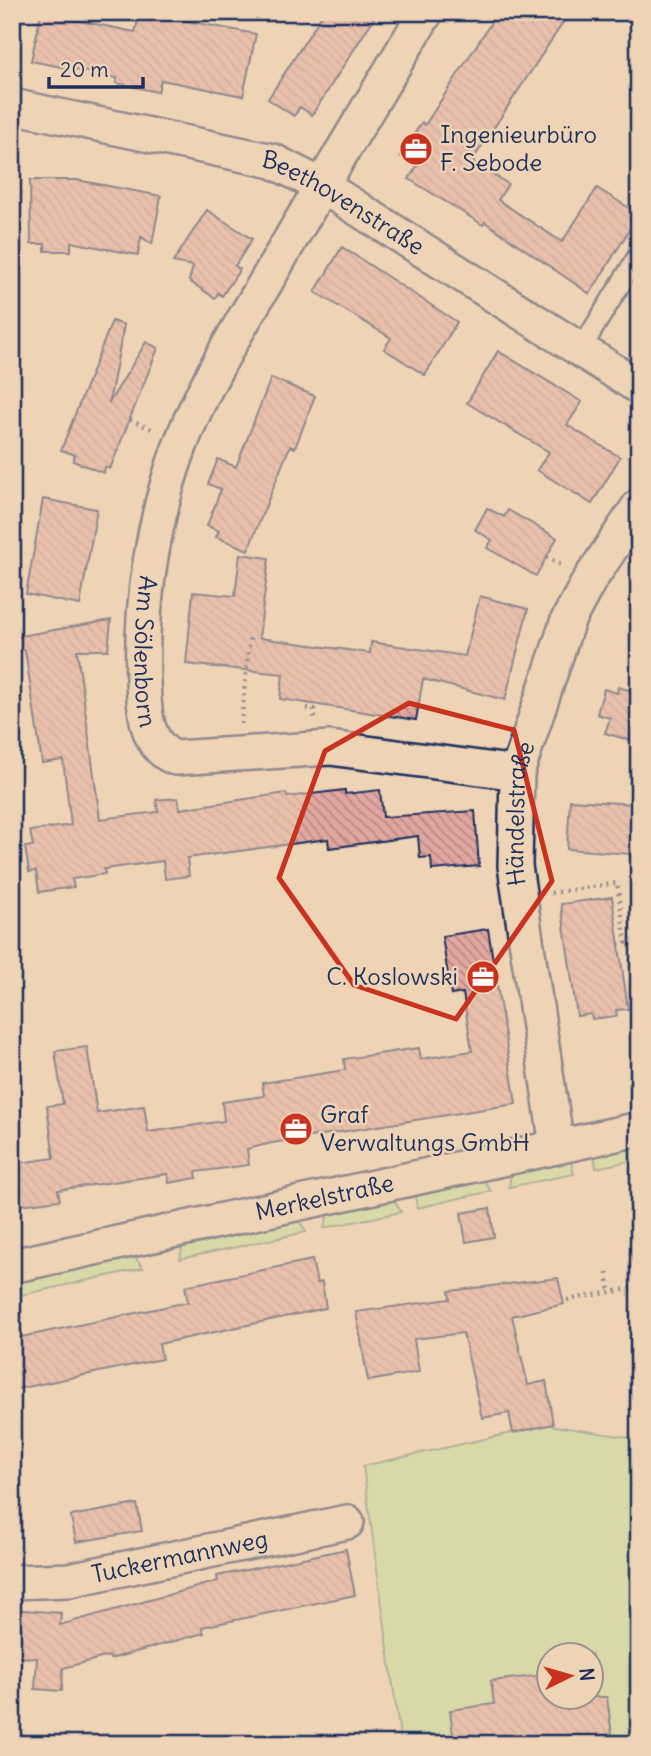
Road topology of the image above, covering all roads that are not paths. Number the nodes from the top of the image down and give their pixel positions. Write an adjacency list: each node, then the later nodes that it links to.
1 (426, 12): 3 (street, Am Sölenborn)
2 (12, 106): 3 (street, Beethovenstraße)
3 (321, 186): 5 (street, Beethovenstraße); 8 (street, Am Sölenborn)
4 (639, 254): 5 (lane)
5 (581, 349): 6 (street, Beethovenstraße)
6 (639, 387)
7 (639, 506): 8 (street, Händelstraße)
8 (517, 773): 10 (street, Händelstraße)
9 (639, 1129): 10 (street, Merkelstraße)
10 (557, 1146): 11 (street, Merkelstraße)
11 (12, 1266)
12 (347, 1522): 13 (street, Tuckermannweg)
13 (12, 1582)

